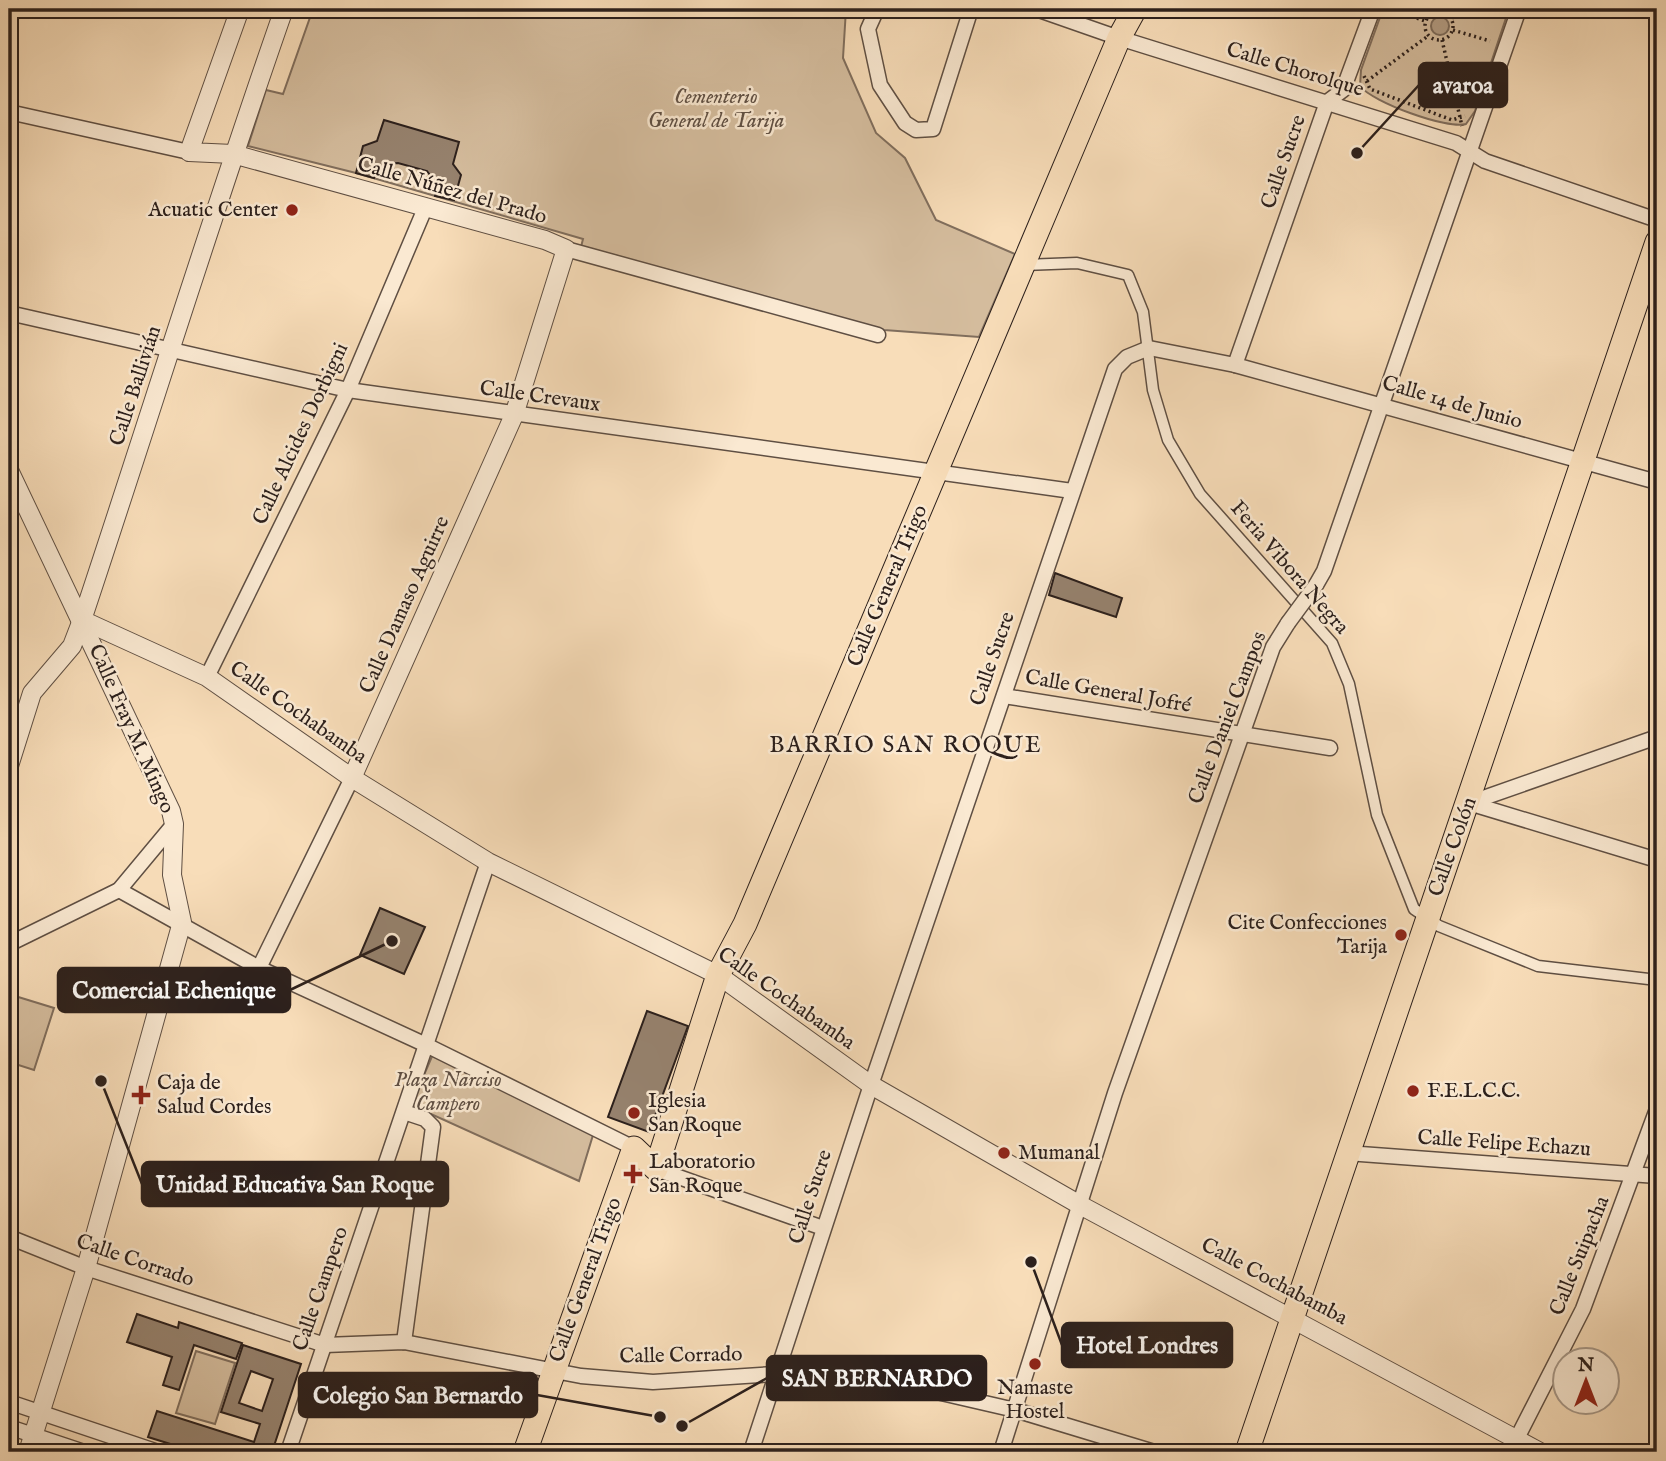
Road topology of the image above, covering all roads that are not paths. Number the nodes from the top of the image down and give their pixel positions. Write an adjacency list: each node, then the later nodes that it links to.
1 (14, 9): 10 (street)
2 (240, 9): 14 (street)
3 (285, 9): 16 (street, Calle Ballivián)
4 (877, 9): 5 (street)
5 (971, 9)
6 (1036, 9): 11 (street, Calle Chorolque)
7 (1135, 9): 11 (main road, Calle General Trigo)
8 (1373, 9): 12 (street, Calle Sucre)
9 (1519, 9): 15 (street, Calle Daniel Campos)
10 (9, 22)
11 (1119, 38): 12 (street, Calle Chorolque); 21 (main road, Calle General Trigo)
12 (1327, 102): 15 (street, Calle Chorolque); 26 (street, Calle Sucre)
13 (9, 112): 14 (street, Calle Núñez del Prado)
14 (189, 152): 16 (street, Calle Núñez del Prado)
15 (1469, 152): 18 (street, Calle Chorolque); 28 (street, Calle Daniel Campos)
16 (233, 154): 17 (street, Calle Núñez del Prado); 25 (street, Calle Ballivián)
17 (426, 206): 20 (street, Calle Núñez del Prado); 27 (street, Calle Alcides Dorbigni)
18 (1657, 220)
19 (1657, 242): 30 (main road, Calle Colón)
20 (566, 249): 23 (street, Calle Núñez del Prado); 29 (street, Calle Damaso Aguirre)
21 (1024, 265): 24 (street, Feria Vibora Negra); 32 (main road, Calle General Trigo)
22 (9, 313): 25 (street, Calle Crevaux)
23 (878, 335)
24 (1149, 348): 26 (street); 34 (street, Calle Sucre); 48 (street, Feria Vibora Negra)
25 (172, 351): 27 (street, Calle Crevaux); 35 (street, Calle Ballivián)
26 (1234, 366): 28 (street, Calle 14 de Junio)
27 (348, 390): 29 (street, Calle Crevaux); 36 (street, Calle Alcides Dorbigni)
28 (1383, 406): 30 (street, Calle 14 de Junio); 38 (street, Calle Daniel Campos, bridge)
29 (514, 415): 32 (street, Calle Crevaux); 42 (street, Calle Damaso Aguirre)
30 (1584, 462): 33 (street, Calle 14 de Junio); 43 (main road, Calle Colón)
31 (9, 470): 35 (street)
32 (936, 472): 34 (street, Calle Crevaux); 52 (main road, Calle General Trigo)
33 (1657, 482)
34 (1072, 491): 37 (street, Calle Sucre)
35 (82, 620): 36 (street, Calle Cochabamba); 41 (street, Calle Ballivián); 44 (street, Calle Fray M. Mingo)
36 (207, 677): 42 (street, Calle Cochabamba)
37 (1003, 696): 38 (street, Calle General Jofré); 55 (street, Calle Sucre)
38 (1241, 736): 40 (street, Calle General Jofré); 63 (street, Calle Daniel Campos)
39 (1657, 737): 43 (street)
40 (1330, 748)
41 (9, 766)
42 (352, 778): 46 (street, Calle Cochabamba); 51 (street, Calle Damaso Aguirre)
43 (1469, 803): 45 (street); 48 (main road, Calle Colón)
44 (174, 824): 47 (street); 49 (street, Calle Fray M. Mingo)
45 (1657, 860)
46 (488, 862): 52 (street, Calle Cochabamba); 54 (street, Calle Campero)
47 (119, 890): 49 (street); 50 (street)
48 (1427, 918): 53 (street, Feria Vibora Negra); 59 (main road, Calle Colón)
49 (182, 922): 51 (street); 66 (street)
50 (9, 944)
51 (259, 968): 54 (street)
52 (718, 975): 55 (street, Calle Cochabamba); 60 (main road, Calle General Trigo)
53 (1657, 980)
54 (424, 1044): 57 (street, Calle Campero); 58 (street)
55 (871, 1085): 63 (street, Calle Cochabamba); 64 (street, Calle Sucre)
56 (1657, 1109): 61 (street, Calle Suipacha)
57 (404, 1112): 68 (street); 69 (street, Calle Campero)
58 (634, 1148): 60 (main road); 70 (main road, Calle General Trigo)
59 (1347, 1153): 61 (street, Calle Felipe Echazu); 67 (main road, Calle Colón)
60 (656, 1169): 64 (street)
61 (1635, 1175): 62 (street, Calle Felipe Echazu); 77 (street, Calle Suipacha)
62 (1657, 1176)
63 (1080, 1205): 67 (street, Calle Cochabamba); 73 (street, Calle Daniel Campos)
64 (823, 1228): 71 (street, Calle Sucre)
65 (9, 1237): 66 (street, Calle Corrado)
66 (86, 1268): 69 (street, Calle Corrado); 74 (street)
67 (1294, 1318): 77 (street, Calle Cochabamba); 85 (main road, Calle Colón)
68 (404, 1342): 69 (street, Calle Corrado); 70 (street, Calle Corrado)
69 (325, 1345): 80 (street, Calle Campero)
70 (554, 1369): 71 (street, Calle Corrado); 81 (main road, Calle General Trigo)
71 (775, 1374): 73 (street, Calle Corrado); 82 (street, Calle Sucre)
72 (9, 1402): 74 (street)
73 (1015, 1410): 83 (street, Calle Daniel Campos); 84 (street, Calle Corrado)
74 (41, 1412): 76 (street); 79 (street)
75 (9, 1427): 76 (street)
76 (31, 1444): 78 (street)
77 (1513, 1446): 86 (street, Calle Cochabamba)
78 (83, 1452)
79 (158, 1452)
80 (288, 1452)
81 (525, 1452)
82 (751, 1452)
83 (1001, 1452)
84 (1154, 1452)
85 (1247, 1452)
86 (1540, 1452)

